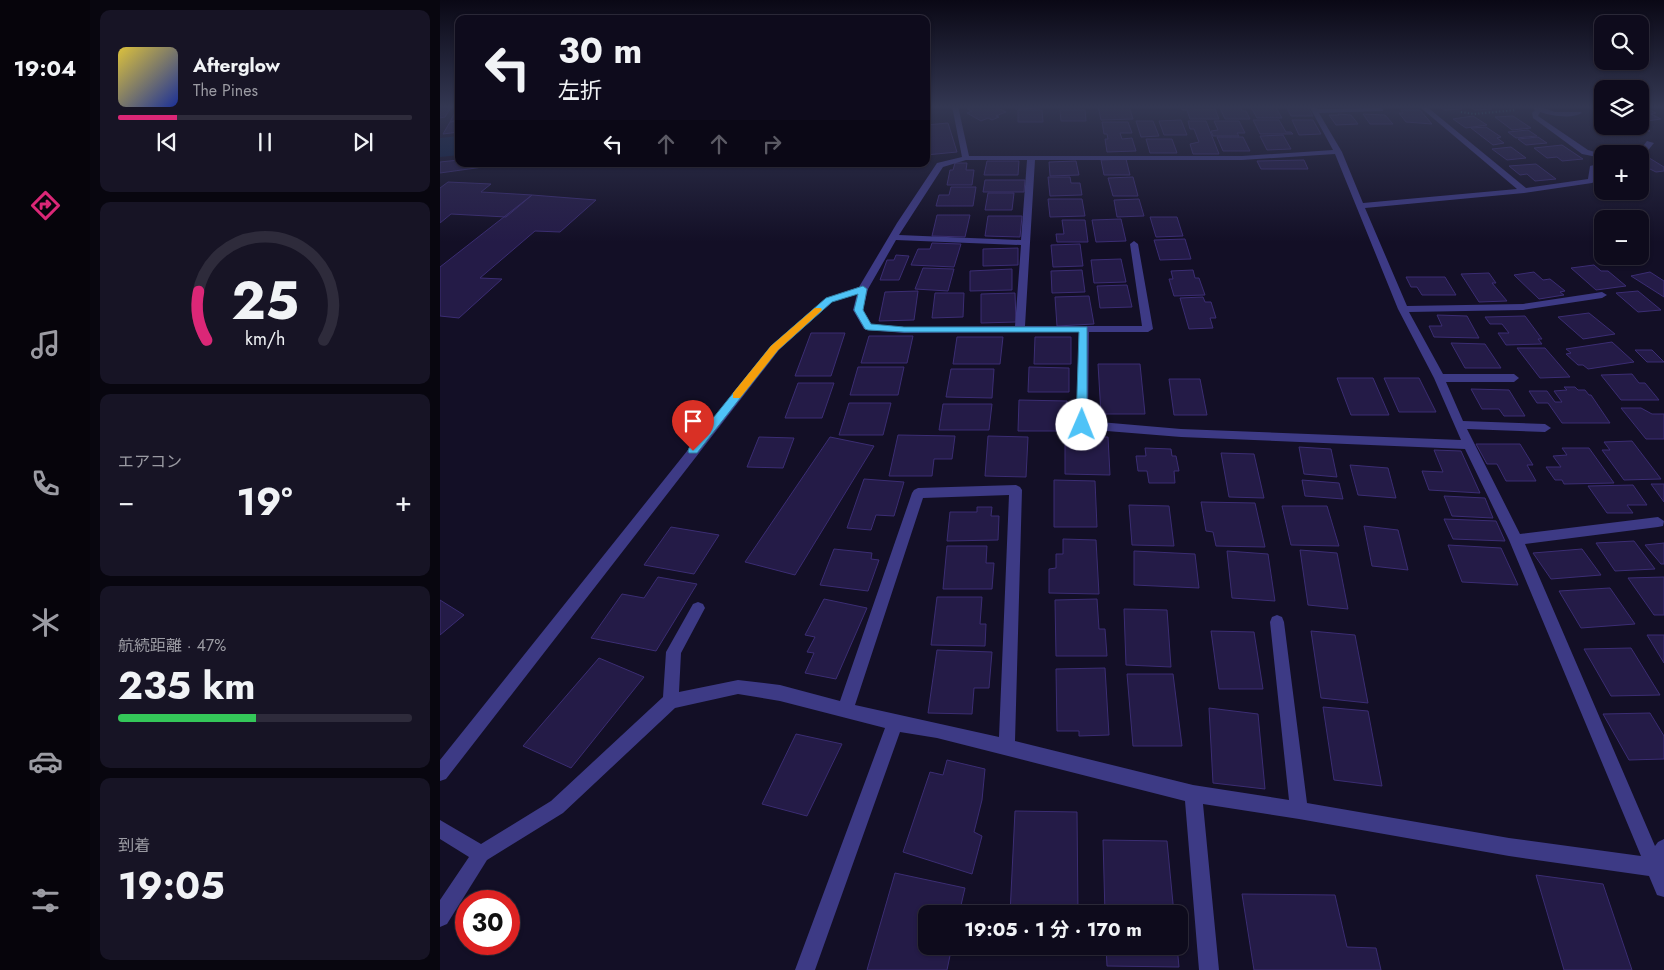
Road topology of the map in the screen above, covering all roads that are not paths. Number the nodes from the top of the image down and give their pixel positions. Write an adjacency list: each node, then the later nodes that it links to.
1 (965, 151): 4 (street)
2 (1477, 151): 7 (street)
3 (1338, 152): 5 (street); 8 (street)
4 (966, 158): 5 (street); 9 (street)
5 (1031, 159): 10 (street)
6 (1594, 167): 7 (street)
7 (1524, 190): 8 (street)
8 (1362, 206): 14 (street)
9 (893, 237): 10 (street); 12 (street)
10 (1025, 243): 15 (street)
11 (1134, 244): 16 (street)
12 (863, 289): 15 (street); 30 (street)
13 (1602, 295): 14 (street)
14 (1403, 309): 17 (street)
15 (1020, 329): 16 (street)
16 (1084, 329): 21 (street)
17 (1439, 378): 18 (street); 19 (street)
18 (1514, 378)
19 (1459, 425): 20 (street); 21 (street)
20 (1545, 428)
21 (1468, 445): 23 (street)
22 (1658, 522): 23 (street)
23 (1516, 540): 36 (street)
24 (698, 608): 26 (street)
25 (1277, 622): 32 (street)
26 (671, 701): 27 (street); 35 (street)
27 (846, 710): 28 (street); 29 (street)
28 (895, 723): 29 (street); 39 (street)
29 (1007, 747): 31 (street)
30 (440, 773)
31 (1194, 794): 32 (street); 40 (street)
32 (1299, 810): 36 (street)
33 (440, 829): 35 (street)
34 (1664, 848): 36 (street)
35 (481, 854): 38 (street)
36 (1653, 867): 37 (street)
37 (1664, 888)
38 (440, 916)
39 (805, 970)
40 (1209, 970)

